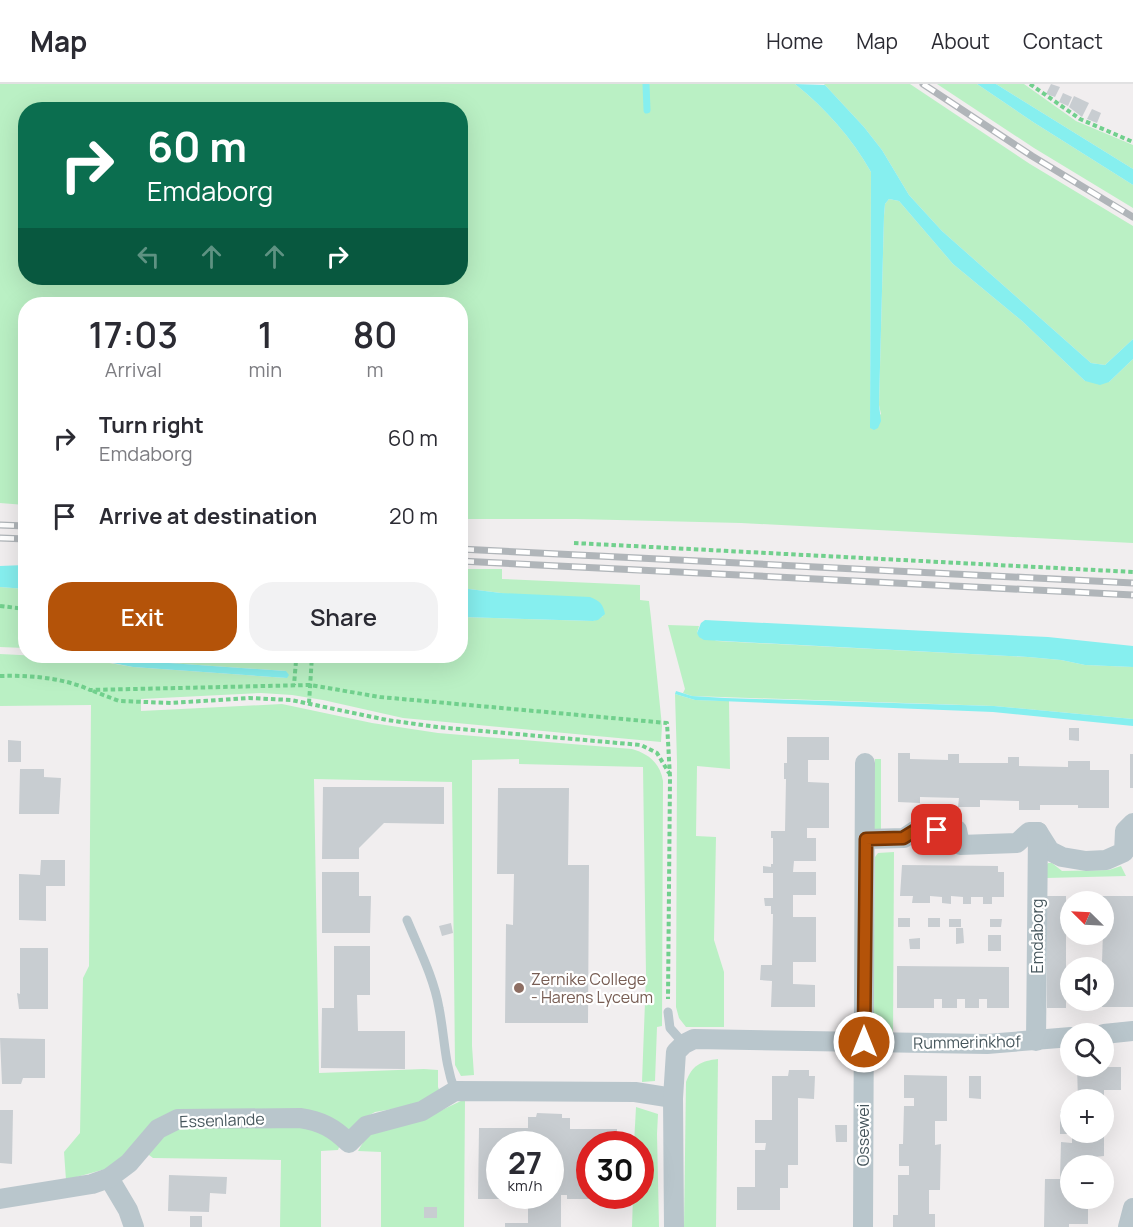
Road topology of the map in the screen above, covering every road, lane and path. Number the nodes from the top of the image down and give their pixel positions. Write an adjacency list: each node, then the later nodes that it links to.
1 (1030, 84): 2 (path)
2 (1133, 142)
3 (574, 543): 4 (path)
4 (1133, 572)
5 (0, 606): 6 (path)
6 (18, 608)
7 (296, 663): 10 (path)
8 (312, 663): 11 (path)
9 (0, 676): 12 (path)
10 (294, 685): 11 (path); 12 (path)
11 (310, 685): 13 (path); 15 (path)
12 (90, 690): 13 (path)
13 (309, 703): 15 (path)
14 (865, 764): 18 (street)
15 (670, 777): 21 (path)
16 (1133, 823): 19 (street)
17 (1038, 832): 18 (street); 19 (street); 25 (street, Emdaborg)
18 (866, 839): 26 (street)
19 (1129, 857)
20 (407, 920): 28 (lane)
21 (668, 1012): 27 (lane)
22 (1133, 1031): 23 (street)
23 (1114, 1033)
24 (1060, 1038): 25 (street, Rummerinkhof)
25 (1036, 1041): 26 (street, Rummerinkhof)
26 (864, 1042): 27 (street, Rummerinkhof); 35 (street, Ossewei)
27 (684, 1044): 29 (street)
28 (455, 1091): 29 (street); 30 (street, Essenlande)
29 (673, 1098): 34 (street)
30 (109, 1178): 31 (street, Essenlande); 33 (street)
31 (0, 1199)
32 (1133, 1208): 36 (street)
33 (134, 1227)
34 (674, 1227)
35 (862, 1227)
36 (1128, 1227)

